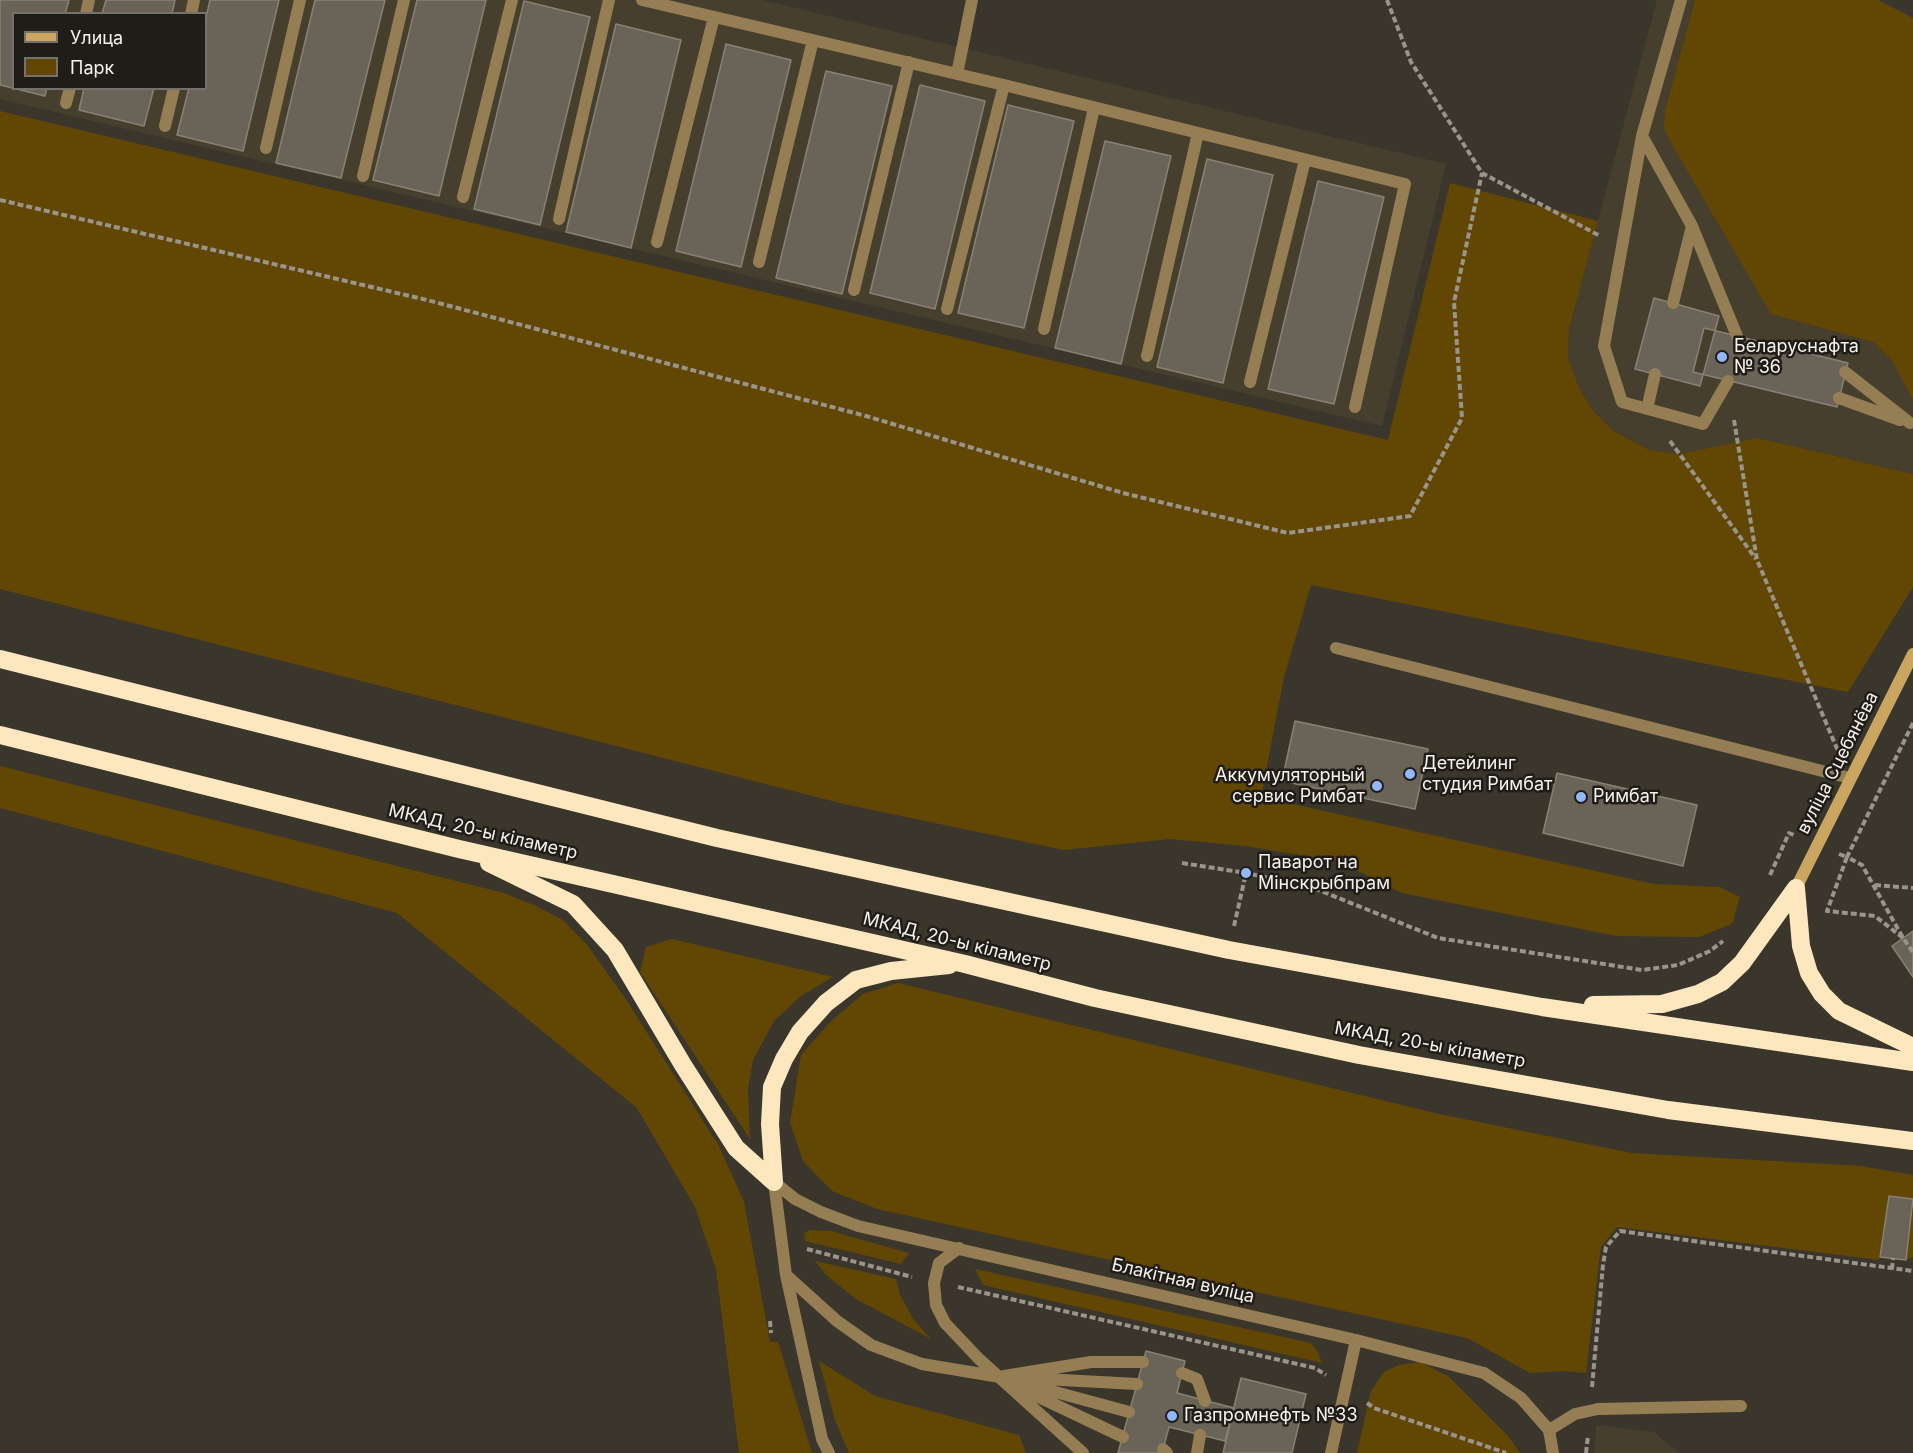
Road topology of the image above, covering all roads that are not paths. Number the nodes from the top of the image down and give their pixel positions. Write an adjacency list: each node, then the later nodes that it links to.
1 (300, 0): 20 (street)
2 (404, 0): 22 (street)
3 (512, 0): 23 (street)
4 (609, 0): 24 (street)
5 (642, 0): 8 (street)
6 (972, 0): 11 (street)
7 (1681, 0): 19 (street)
8 (714, 17): 9 (street); 26 (street)
9 (813, 40): 10 (street); 27 (street)
10 (909, 62): 11 (street); 28 (street)
11 (957, 74): 12 (street)
12 (1004, 85): 16 (street); 30 (street)
13 (69, 90): 15 (street)
14 (174, 90): 17 (street)
15 (66, 103)
16 (1095, 108): 18 (street); 31 (street)
17 (165, 126)
18 (1198, 133): 21 (street); 33 (street)
19 (1642, 136): 25 (street); 40 (street)
20 (266, 148)
21 (1305, 160): 37 (street); 39 (street)
22 (363, 176)
23 (462, 197)
24 (559, 219)
25 (1692, 226): 29 (street); 32 (street)
26 (657, 242)
27 (759, 262)
28 (854, 290)
29 (1673, 303)
30 (946, 309)
31 (1044, 329)
32 (1737, 336)
33 (1147, 356)
34 (1845, 372): 41 (street)
35 (1655, 374): 40 (street)
36 (1728, 381): 40 (street)
37 (1250, 382)
38 (1839, 398): 41 (street)
39 (1355, 407)
40 (1647, 409)
41 (1912, 425)
42 (1336, 648): 46 (street)
43 (1913, 654): 46 (street, вуліца Сцебянёва)
44 (0, 658): 50 (highway)
45 (0, 735): 47 (highway, МКАД, 20-ы кіламетр)
46 (1850, 778): 48 (street, вуліца Сцебянёва)
47 (459, 849): 49 (highway, МКАД, 20-ы кіламетр); 54 (highway)
48 (1796, 888): 50 (highway); 51 (highway)
49 (965, 964): 53 (highway, МКАД, 20-ы кіламетр); 54 (highway)
50 (1542, 1007): 52 (highway)
51 (1913, 1047)
52 (1913, 1062)
53 (1913, 1141)
54 (774, 1182): 55 (street, Блакітная вуліца); 56 (street)
55 (959, 1248): 57 (street, Блакітная вуліца); 60 (street)
56 (786, 1275): 60 (street); 68 (street)
57 (1356, 1340): 65 (street, Блакітная вуліца); 71 (street)
58 (1143, 1362): 60 (street)
59 (1182, 1373): 62 (street)
60 (1000, 1377): 61 (street); 64 (street); 67 (street); 69 (street)
61 (1137, 1384)
62 (1205, 1401)
63 (1741, 1406): 65 (street)
64 (1130, 1412)
65 (1549, 1430): 72 (street)
66 (1200, 1435): 70 (street)
67 (1123, 1437)
68 (829, 1453)
69 (1083, 1453)
70 (1197, 1453)
71 (1331, 1453)
72 (1553, 1453)

